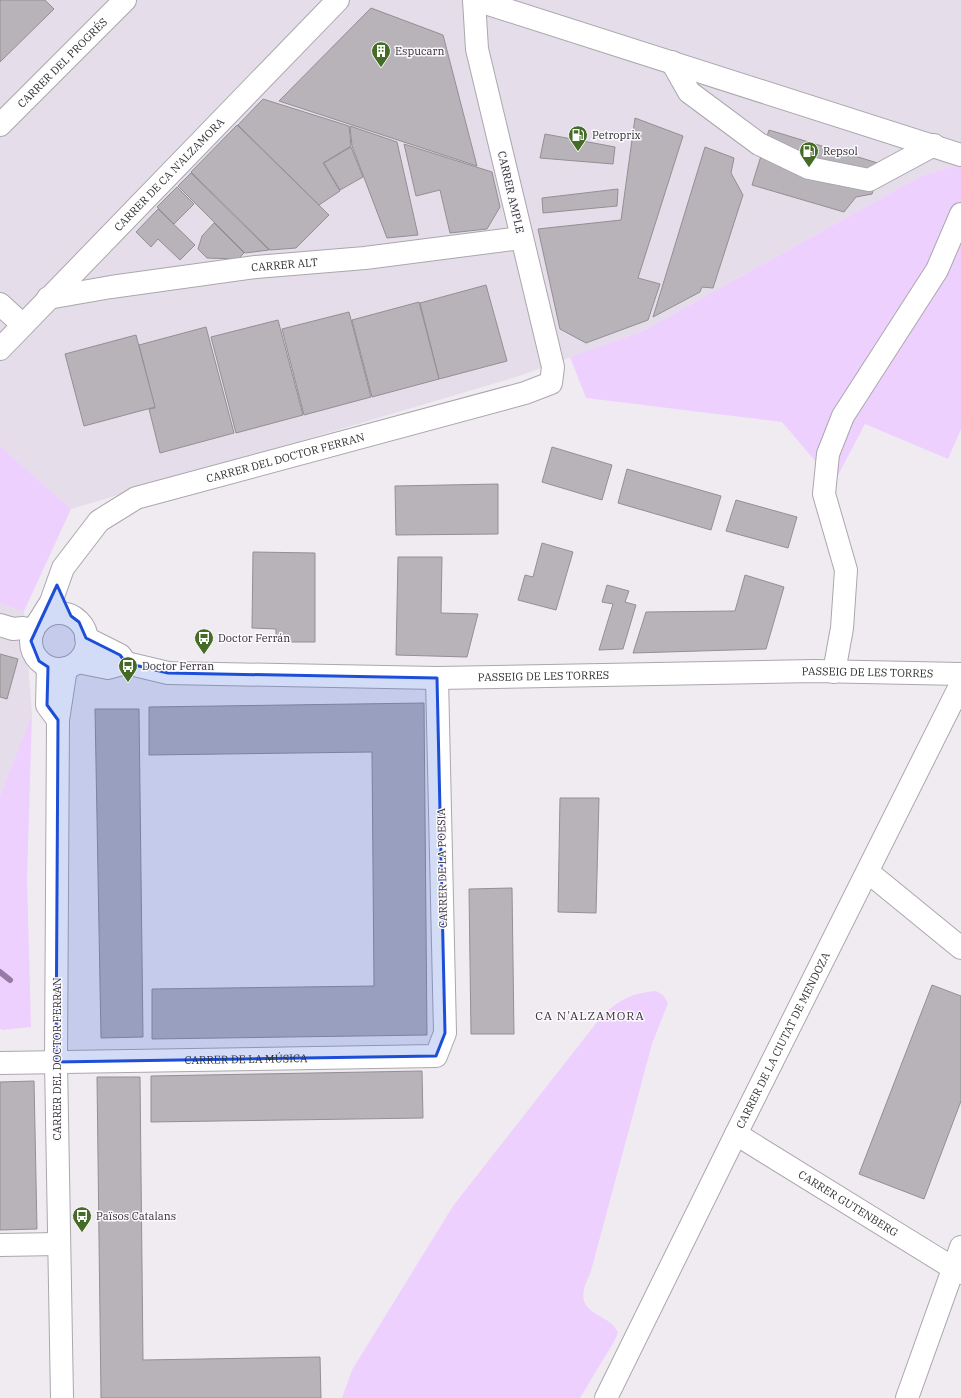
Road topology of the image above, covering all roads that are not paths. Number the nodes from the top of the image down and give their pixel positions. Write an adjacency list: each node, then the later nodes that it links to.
1 (125, 0): 5 (street, CARRER DEL PROGRÉS)
2 (338, 0): 10 (street, CARRER DE CA N'ALZAMORA)
3 (475, 0): 4 (street); 9 (street, CARRER AMPLE)
4 (672, 62): 6 (street); 6 (street)
5 (0, 125)
6 (934, 146): 7 (street)
7 (959, 157)
8 (961, 214): 21 (street)
9 (522, 238): 10 (street, CARRER ALT); 14 (street, CARRER AMPLE)
10 (48, 298): 12 (street, CARRER DE CA N'ALZAMORA)
11 (0, 304): 12 (street)
12 (23, 325): 13 (street, CARRER DE CA N'ALZAMORA)
13 (0, 349)
14 (550, 383): 15 (street, CARRER DEL DOCTOR FERRAN)
15 (57, 585): 16 (street); 17 (street, CARRER DEL DOCTOR FERRAN)
16 (71, 616): 17 (street); 18 (street)
17 (24, 630): 20 (street)
18 (86, 638): 19 (street, PASSEIG DE LES TORRES); 20 (street)
19 (126, 663): 20 (street, PASSEIG DE LES TORRES); 23 (street, PASSEIG DE LES TORRES)
20 (64, 666): 28 (street, CARRER DEL DOCTOR FERRAN)
21 (834, 672): 22 (street, PASSEIG DE LES TORRES); 23 (street, PASSEIG DE LES TORRES)
22 (961, 674)
23 (437, 678): 27 (street, CARRER DE LA POESIA)
24 (961, 684): 25 (street, CARRER DE LA CIUTAT DE MENDOZA)
25 (868, 872): 26 (street); 30 (street, CARRER DE LA CIUTAT DE MENDOZA)
26 (961, 948)
27 (436, 1056): 28 (street, CARRER DE LA MÚSICA)
28 (56, 1062): 29 (street, CARRER DE LA MÚSICA); 31 (street, CARRER DEL DOCTOR FERRAN)
29 (0, 1063)
30 (736, 1134): 34 (street, CARRER GUTENBERG); 36 (street, CARRER DE LA CIUTAT DE MENDOZA)
31 (59, 1244): 32 (street); 35 (street, CARRER DEL DOCTOR FERRAN)
32 (0, 1245)
33 (961, 1247): 34 (street)
34 (957, 1271): 37 (street)
35 (62, 1398)
36 (606, 1398)
37 (907, 1398)

